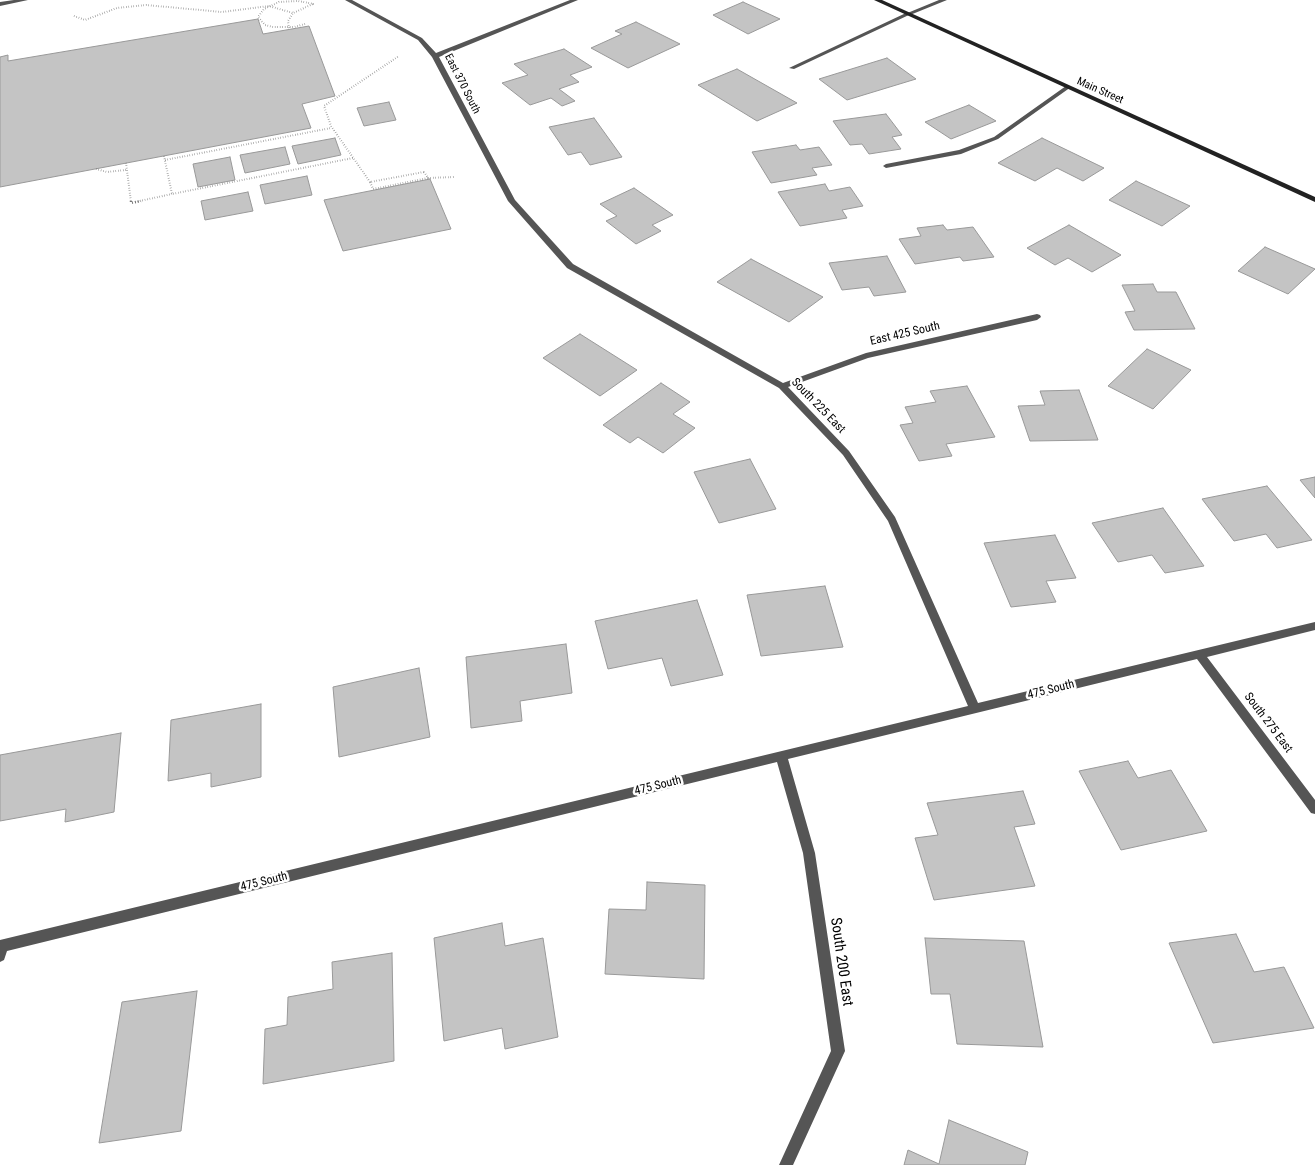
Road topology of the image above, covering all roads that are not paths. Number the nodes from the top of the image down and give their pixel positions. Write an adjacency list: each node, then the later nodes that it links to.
1 (25, 0): 6 (street)
2 (348, 0): 8 (street)
3 (575, 0): 8 (street, East 370 South)
4 (877, 0): 7 (main road, Main Street)
5 (944, 0): 7 (street)
6 (0, 4)
7 (908, 14): 9 (street); 10 (main road, Main Street)
8 (435, 56): 13 (street, East 370 South)
9 (792, 68)
10 (1068, 87): 11 (street); 12 (main road, Main Street)
11 (886, 166)
12 (1315, 200)
13 (512, 201): 15 (street, South 225 East)
14 (1037, 317): 15 (street, East 425 South)
15 (782, 386): 18 (street, South 225 East)
16 (1315, 626): 17 (street, 475 South)
17 (1199, 654): 18 (street, 475 South); 20 (street, South 275 East)
18 (975, 709): 19 (street, 475 South)
19 (781, 756): 21 (street, 475 South); 22 (street, South 200 East)
20 (1315, 809)
21 (0, 949)
22 (786, 1165)

